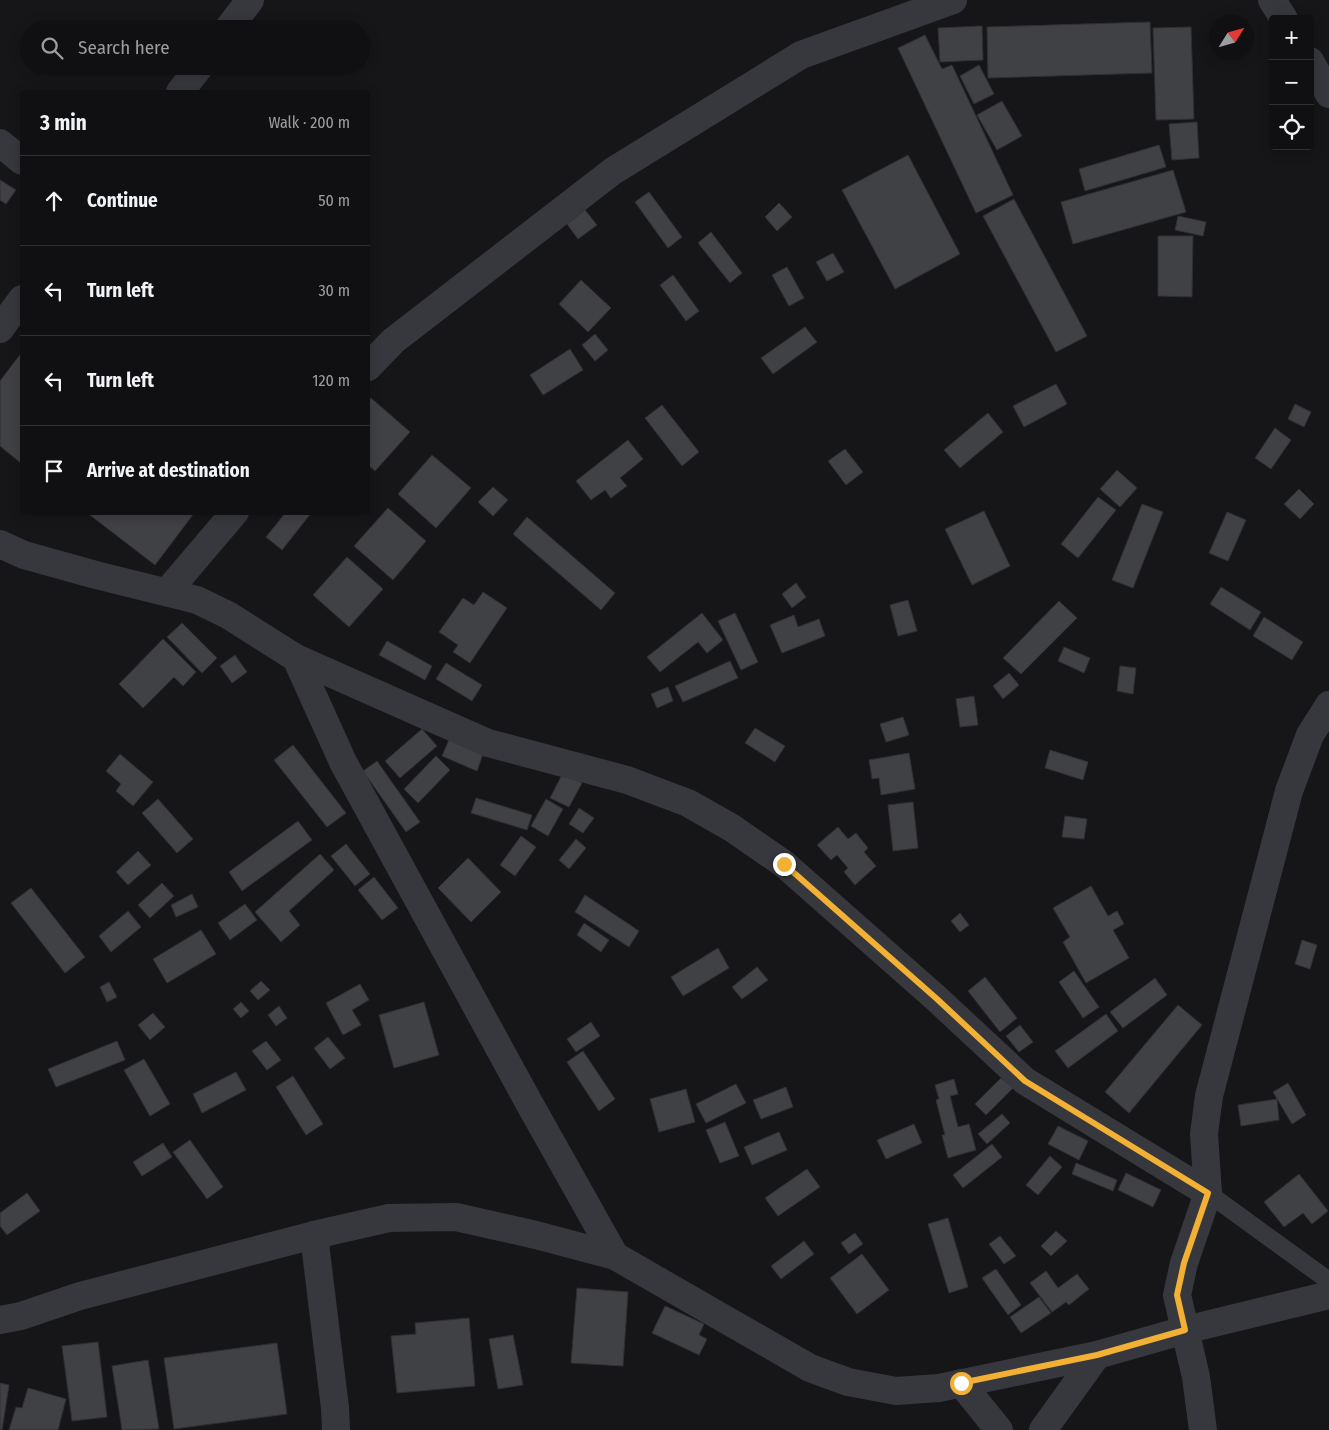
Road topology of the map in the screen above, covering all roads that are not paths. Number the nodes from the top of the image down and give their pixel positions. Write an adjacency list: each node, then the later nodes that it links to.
1 (250, 0): 5 (street)
2 (953, 0): 14 (street)
3 (1272, 0): 4 (street)
4 (1281, 15)
5 (235, 20)
6 (1314, 68): 9 (street)
7 (193, 75): 8 (street)
8 (182, 90)
9 (1329, 94)
10 (0, 143): 11 (street)
11 (20, 159)
12 (20, 302): 13 (street)
13 (0, 329)
14 (370, 365)
15 (232, 515): 17 (street)
16 (0, 544): 17 (street)
17 (167, 592): 18 (street)
18 (296, 658): 20 (street); 22 (street)
19 (1329, 705): 20 (street)
20 (1208, 1193): 23 (lane); 26 (street)
21 (314, 1235): 22 (street); 25 (street); 29 (street)
22 (615, 1256): 28 (street)
23 (1329, 1281)
24 (1329, 1295): 26 (street)
25 (0, 1320)
26 (1185, 1330): 27 (street); 32 (street)
27 (1097, 1355): 28 (street); 31 (street)
28 (961, 1383): 30 (street)
29 (336, 1430)
30 (999, 1430)
31 (1043, 1430)
32 (1203, 1430)

